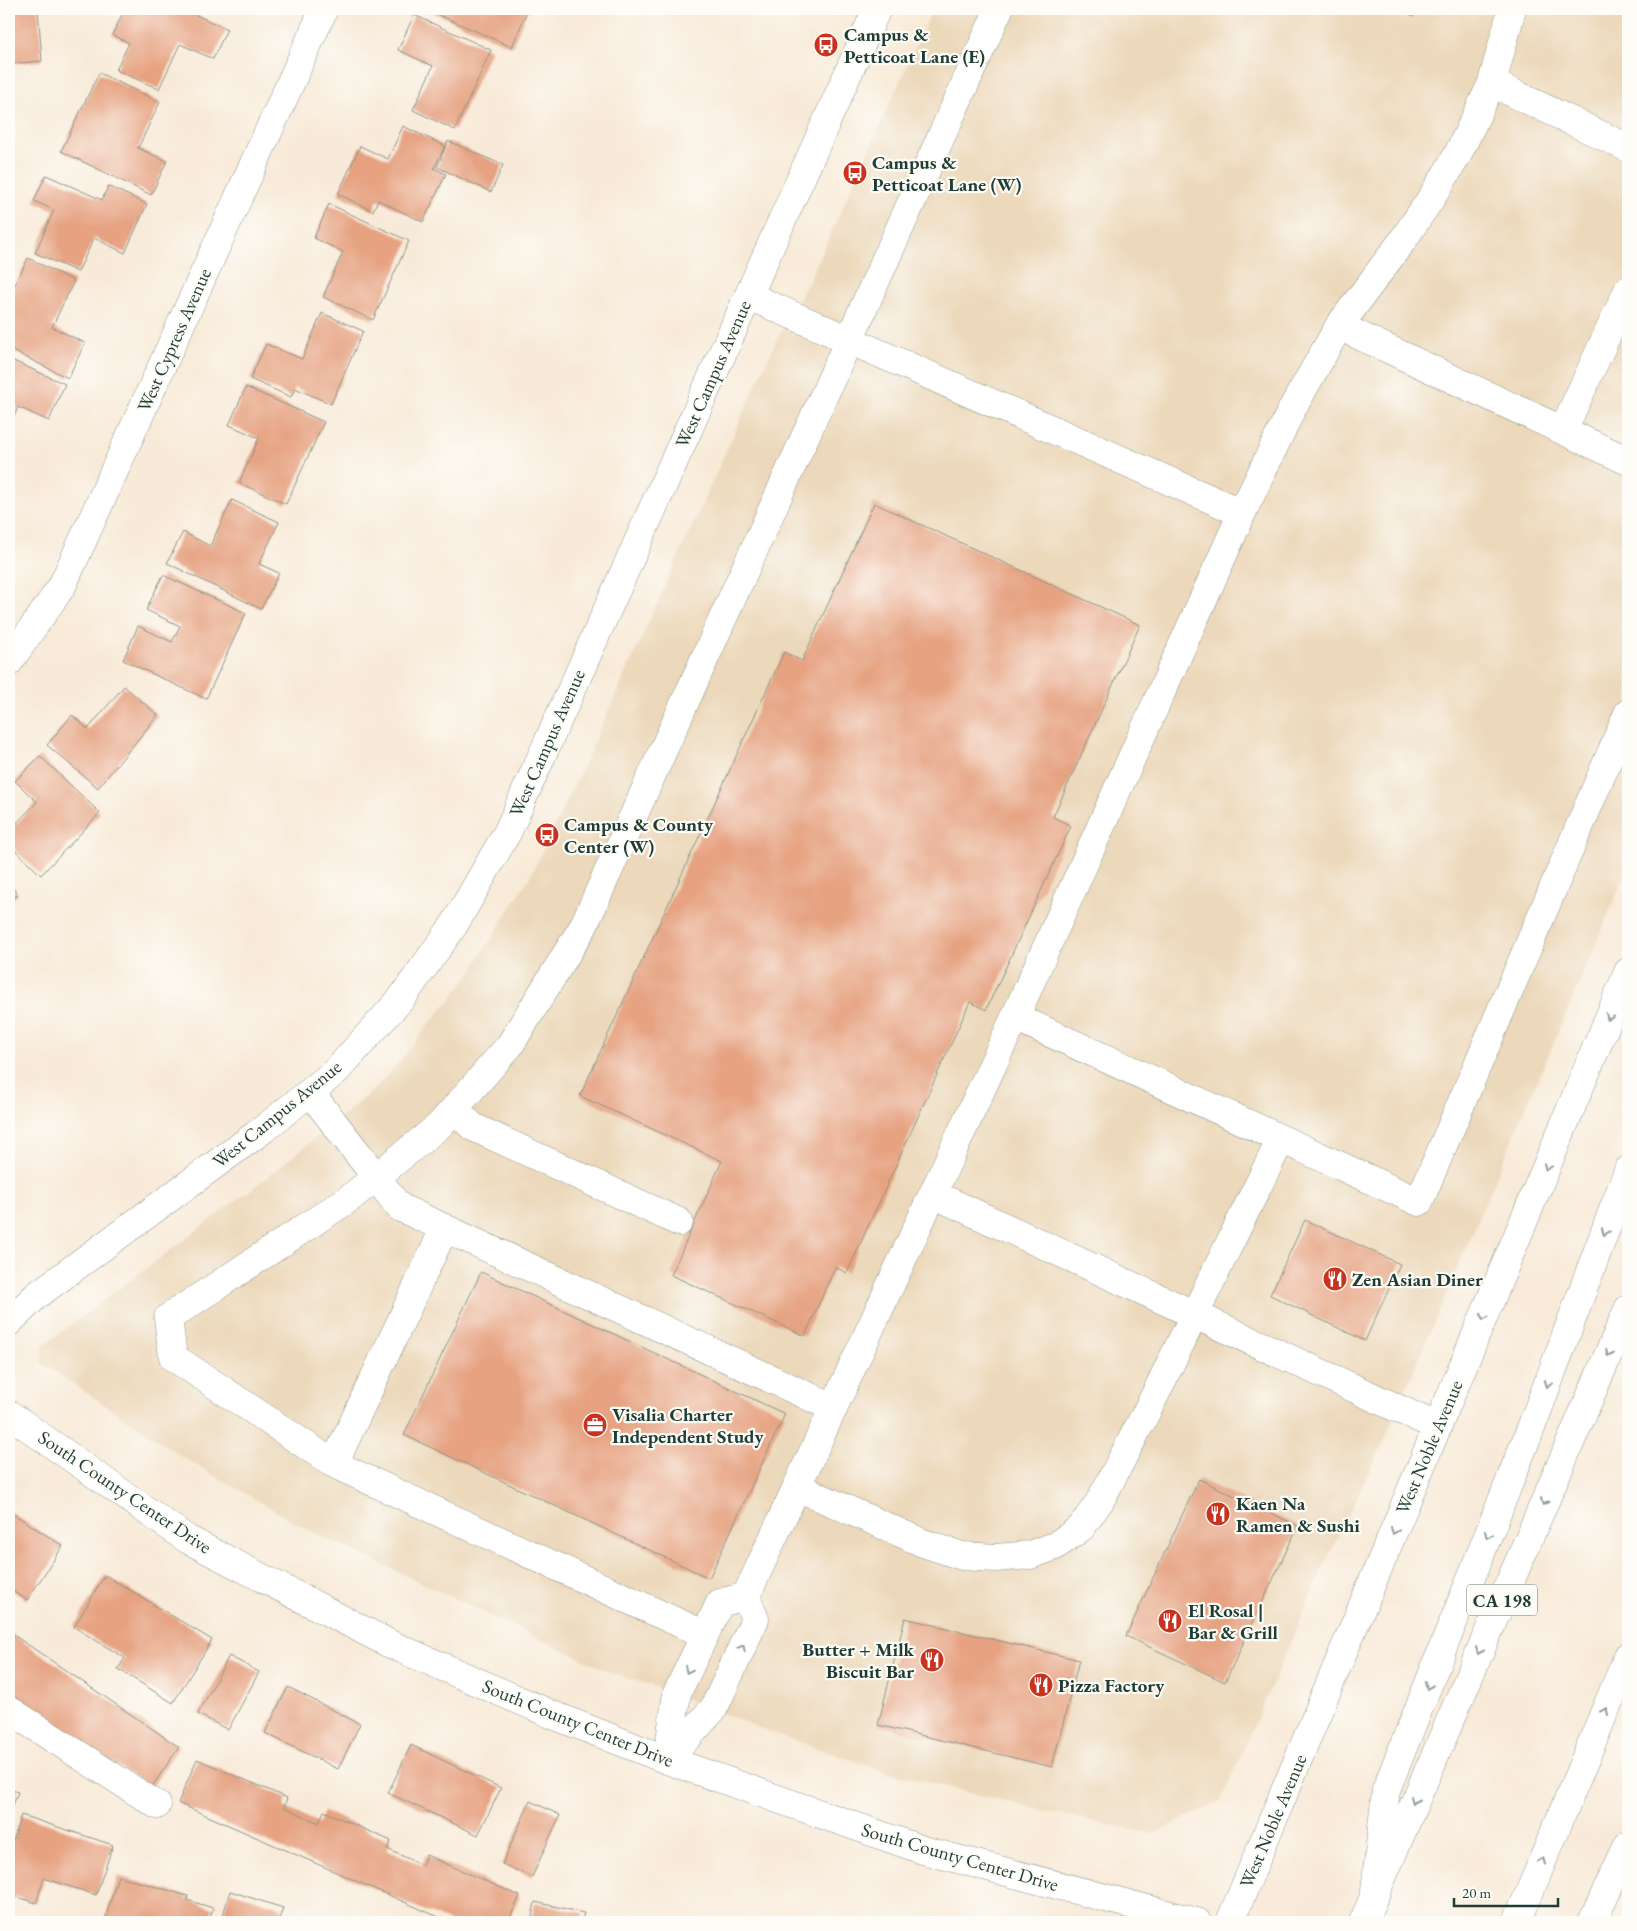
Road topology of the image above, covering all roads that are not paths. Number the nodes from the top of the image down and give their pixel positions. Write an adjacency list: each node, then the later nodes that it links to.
1 (324, 9): 14 (main road, West Cypress Avenue)
2 (999, 9): 10 (main road)
3 (1512, 9): 5 (main road)
4 (869, 12): 8 (main road, West Campus Avenue)
5 (1492, 83): 6 (main road); 9 (main road)
6 (1628, 148)
7 (1628, 290): 11 (main road)
8 (749, 296): 10 (main road); 18 (main road, West Campus Avenue)
9 (1339, 326): 11 (main road); 13 (main road)
10 (849, 340): 13 (main road); 19 (main road)
11 (1563, 430): 12 (main road)
12 (1628, 461)
13 (1242, 513): 17 (main road)
14 (9, 662)
15 (1628, 713): 20 (main road)
16 (1628, 972): 31 (main road, West Noble Avenue, one-way to 31)
17 (1015, 1018): 20 (main road); 23 (main road)
18 (310, 1092): 22 (main road); 28 (main road, West Campus Avenue)
19 (454, 1108): 22 (main road); 24 (main road)
20 (1281, 1139): 27 (main road)
21 (1628, 1170): 41 (main road, one-way to 41)
22 (376, 1177): 25 (main road); 32 (main road)
23 (933, 1194): 27 (main road); 29 (main road)
24 (679, 1222)
25 (444, 1229): 29 (main road); 32 (main road)
26 (1628, 1309): 41 (main road, CA 198, one-way to 41)
27 (1194, 1315): 31 (main road); 33 (main road)
28 (9, 1322)
29 (834, 1408): 33 (main road)
30 (9, 1414): 38 (main road, South County Center Drive)
31 (1438, 1427): 43 (main road, West Noble Avenue, one-way to 43)
32 (334, 1464): 35 (main road)
33 (797, 1487): 34 (main road)
34 (746, 1596): 35 (main road); 38 (main road, one-way to 34)
35 (705, 1636): 38 (main road, one-way to 38)
36 (1628, 1656): 45 (main road, one-way to 36)
37 (9, 1710): 39 (main road)
38 (667, 1760): 42 (main road, South County Center Drive)
39 (157, 1805)
40 (1628, 1846): 46 (main road)
41 (1375, 1891): 44 (main road, CA 198)
42 (1197, 1922)
43 (1230, 1922)
44 (1363, 1922)
45 (1517, 1922)
46 (1592, 1922)

